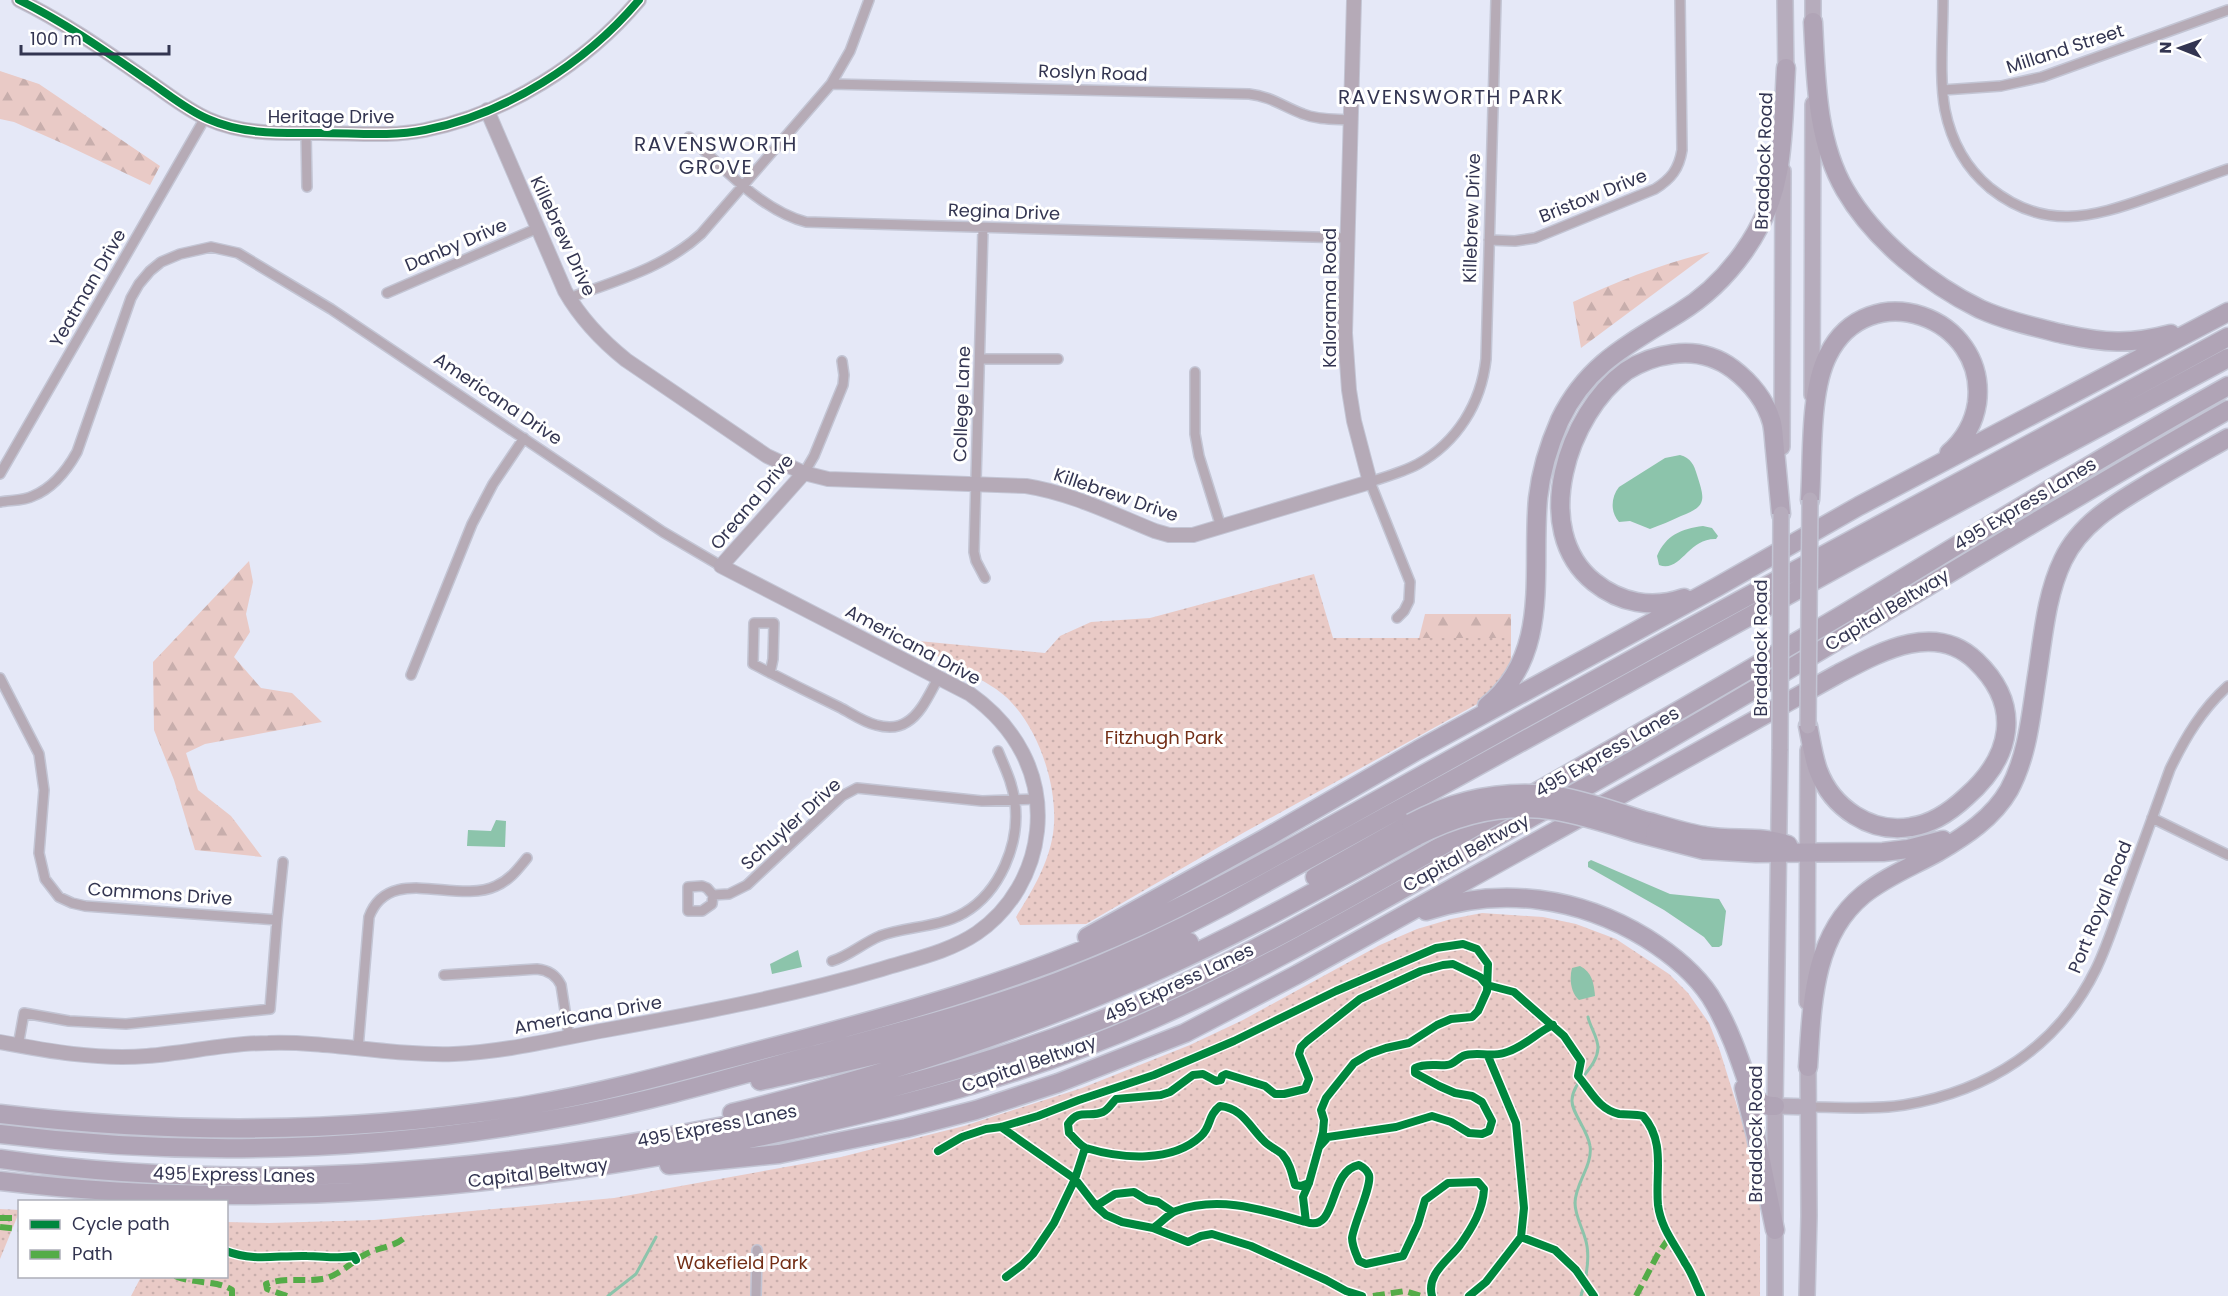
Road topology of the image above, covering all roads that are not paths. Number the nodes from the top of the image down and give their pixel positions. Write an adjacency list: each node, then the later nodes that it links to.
1 (19, 0): 16 (street, Heritage Drive)
2 (639, 0): 15 (street, Heritage Drive)
3 (868, 0): 13 (street)
4 (1354, 0): 17 (street, Kalorama Road)
5 (1496, 0): 26 (street, Killebrew Drive)
6 (1680, 0): 26 (street, Bristow Drive)
7 (1785, 0): 12 (main road, Braddock Road)
8 (1813, 0): 11 (main road)
9 (1942, 0): 14 (street)
10 (2228, 10): 14 (street, Milland Street)
11 (1813, 22): 29 (highway); 45 (main road)
12 (1786, 68): 47 (main road, Braddock Road); 59 (highway)
13 (831, 84): 17 (street, Roslyn Road); 21 (street)
14 (1943, 90): 20 (street)
15 (487, 110): 18 (street, Heritage Drive); 23 (street, Killebrew Drive)
16 (205, 118): 18 (street, Heritage Drive); 42 (street, Yeatman Drive)
17 (1350, 120): 25 (street, Kalorama Road)
18 (306, 133): 22 (street)
19 (689, 137): 21 (street, Regina Drive)
20 (2228, 169)
21 (744, 185): 24 (street, Regina Drive); 28 (street)
22 (307, 188)
23 (538, 228): 27 (street, Danby Drive); 28 (street, Killebrew Drive)
24 (983, 228): 25 (street, Regina Drive); 32 (street, College Lane)
25 (1347, 238): 43 (street, Kalorama Road)
26 (1489, 240): 43 (street, Killebrew Drive)
27 (387, 293)
28 (570, 298): 41 (street, Killebrew Drive)
29 (2228, 311): 40 (highway)
30 (2228, 336): 76 (highway)
31 (2228, 358): 86 (highway, 495 Express Lanes)
32 (980, 359): 33 (street); 44 (street, College Lane)
33 (1058, 359)
34 (842, 361): 41 (street, Oreana Drive)
35 (1195, 372): 48 (street)
36 (2228, 386): 89 (highway, 495 Express Lanes)
37 (2228, 410): 90 (highway, Capital Beltway)
38 (524, 438): 46 (street, Americana Drive); 49 (street, Americana Drive); 54 (street)
39 (2228, 438): 63 (highway)
40 (1926, 470): 45 (highway); 51 (highway)
41 (804, 473): 44 (street, Killebrew Drive); 49 (street, Oreana Drive)
42 (0, 474)
43 (1370, 482): 48 (street, Killebrew Drive); 52 (street, Kalorama Road)
44 (976, 484): 48 (street, Killebrew Drive); 50 (street, College Lane)
45 (1810, 500): 58 (main road, bridge)
46 (0, 502)
47 (1781, 514): 51 (highway); 66 (main road, Braddock Road, bridge)
48 (1221, 527)
49 (722, 566): 55 (street, Americana Drive)
50 (985, 578)
51 (1717, 586): 59 (highway)
52 (1397, 618)
53 (770, 673): 53 (street); 55 (street)
54 (411, 675)
55 (939, 677): 61 (street, Americana Drive)
56 (0, 678): 72 (street, Commons Drive)
57 (2228, 686): 64 (street, Port Royal Road)
58 (1808, 726): 67 (main road); 73 (highway)
59 (1448, 735): 76 (highway)
60 (998, 751): 62 (street)
61 (1037, 799): 62 (street, Schuyler Drive); 77 (street, Americana Drive)
62 (1015, 801): 71 (street, Schuyler Drive); 74 (street)
63 (1987, 817): 67 (highway); 82 (highway)
64 (2152, 818): 68 (street); 84 (street, Port Royal Road)
65 (1414, 829): 66 (highway, bridge); 86 (highway); 89 (highway)
66 (1778, 847): 67 (highway); 83 (main road, Braddock Road)
67 (1807, 852): 82 (main road)
68 (2228, 855)
69 (527, 858): 81 (street)
70 (282, 862): 72 (street)
71 (712, 895)
72 (277, 920): 80 (street)
73 (1356, 942): 79 (highway); 90 (highway)
74 (832, 962)
75 (444, 975): 77 (street)
76 (986, 988): 85 (highway)
77 (569, 1036): 81 (street, Americana Drive)
78 (0, 1042): 80 (street, Americana Drive)
79 (1734, 1045): 83 (highway); 92 (highway)
80 (18, 1046): 81 (street, Americana Drive)
81 (358, 1048)
82 (1808, 1067): 84 (main road)
83 (1775, 1106): 84 (main road); 92 (main road, Braddock Road)
84 (1809, 1107): 96 (main road)
85 (0, 1114)
86 (516, 1126): 87 (highway, 495 Express Lanes)
87 (0, 1134)
88 (0, 1159): 89 (highway, 495 Express Lanes)
89 (519, 1160)
90 (542, 1176): 91 (highway, Capital Beltway)
91 (0, 1181)
92 (1775, 1230): 95 (main road, Braddock Road)
93 (757, 1250): 94 (street)
94 (756, 1296)
95 (1775, 1296)
96 (1807, 1296)

